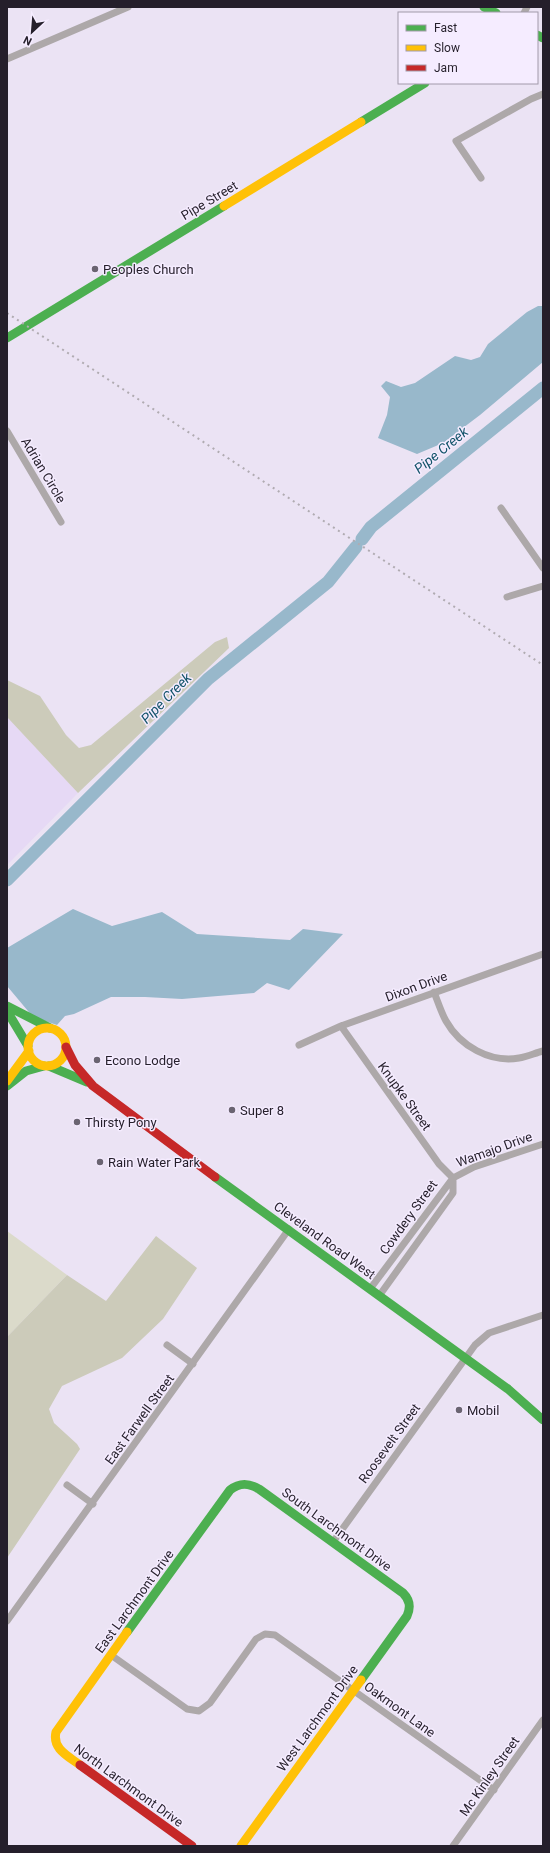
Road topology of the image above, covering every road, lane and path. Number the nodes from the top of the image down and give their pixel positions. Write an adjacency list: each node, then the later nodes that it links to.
1 (128, 7): 4 (street)
2 (484, 7): 3 (street)
3 (494, 12)
4 (7, 59)
5 (423, 84): 8 (street, Pipe Street)
6 (543, 94): 7 (street)
7 (481, 178)
8 (7, 338)
9 (7, 431): 11 (street, Adrian Circle)
10 (501, 508): 12 (street)
11 (61, 522)
12 (543, 568)
13 (543, 586): 14 (street)
14 (507, 597)
15 (543, 954): 16 (street, Dixon Drive)
16 (434, 992): 19 (street, Dixon Drive); 24 (street)
17 (7, 1006): 20 (street)
18 (7, 1011): 22 (street)
19 (340, 1026): 21 (street, Dixon Drive); 30 (street, Knupke Street)
20 (50, 1028): 22 (street); 23 (street)
21 (299, 1045)
22 (28, 1048): 25 (street); 26 (street)
23 (66, 1048): 25 (street); 27 (street, Cleveland Road West)
24 (543, 1051)
25 (47, 1066): 27 (street, Cleveland Road West); 28 (street)
26 (7, 1081)
27 (90, 1083): 31 (street, Cleveland Road West)
28 (7, 1086)
29 (543, 1144): 30 (street, Wamajo Drive)
30 (453, 1178): 32 (street, Cowdery Street); 33 (street, Cowdery Street)
31 (289, 1229): 32 (street, Cleveland Road West); 37 (street, East Farwell Street)
32 (370, 1289): 33 (street, Cleveland Road West)
33 (379, 1296): 36 (street, Cleveland Road West)
34 (543, 1315): 36 (street, Roosevelt Street)
35 (167, 1345): 37 (street)
36 (465, 1358): 38 (street, Cleveland Road West); 42 (street, Roosevelt Street)
37 (192, 1364): 41 (street, East Farwell Street)
38 (543, 1420)
39 (243, 1483): 42 (street, South Larchmont Drive); 45 (street, East Larchmont Drive)
40 (67, 1485): 41 (street)
41 (92, 1504): 44 (street, East Farwell Street)
42 (333, 1542): 43 (street, South Larchmont Drive)
43 (410, 1605): 46 (street, West Larchmont Drive)
44 (7, 1621)
45 (111, 1655): 46 (street, Oakmont Lane); 48 (street, East Larchmont Drive)
46 (354, 1690): 49 (street, Oakmont Lane); 51 (street, West Larchmont Drive)
47 (543, 1720): 49 (street, Mc Kinley Street)
48 (55, 1741): 50 (street, North Larchmont Drive)
49 (494, 1790): 52 (street, Mc Kinley Street)
50 (192, 1846)
51 (242, 1846)
52 (454, 1846)

